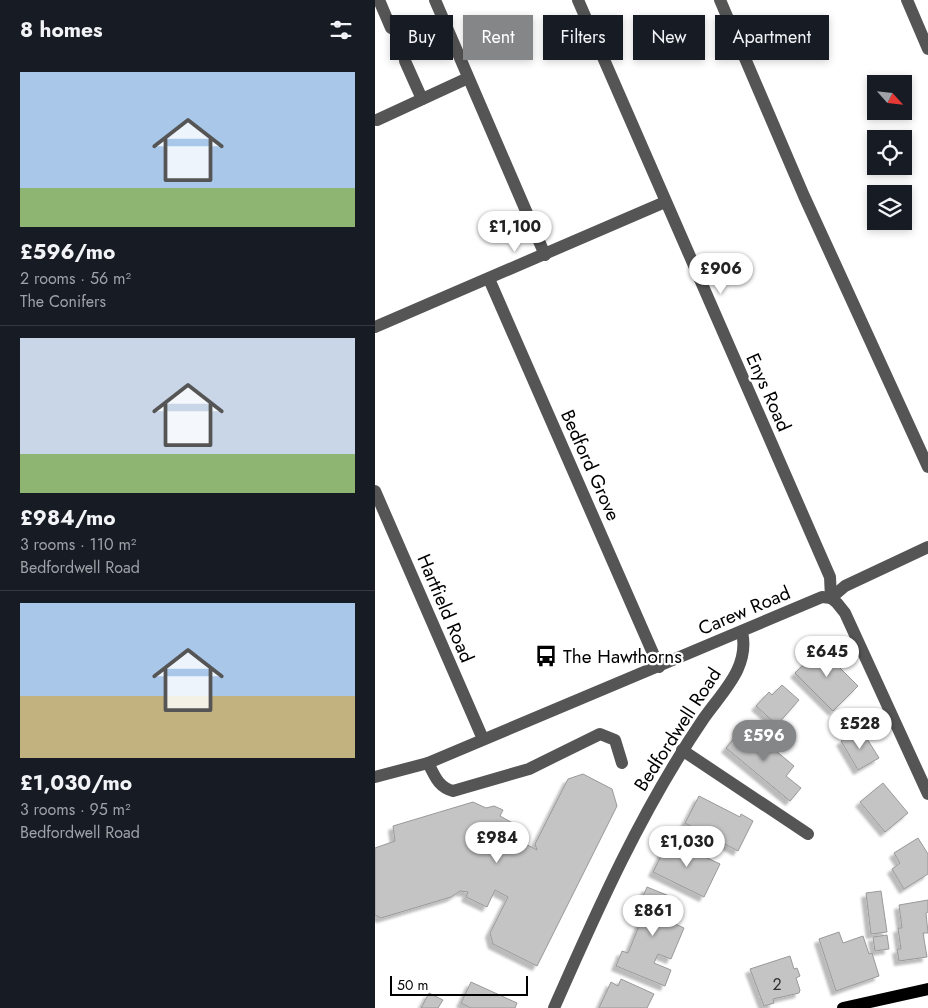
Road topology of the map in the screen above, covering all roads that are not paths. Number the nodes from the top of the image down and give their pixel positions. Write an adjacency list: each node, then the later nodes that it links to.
1 (379, 0): 6 (street)
2 (435, 0): 9 (street)
3 (578, 0): 12 (street, Enys Road)
4 (720, 0): 16 (street)
5 (907, 0): 7 (street)
6 (390, 26)
7 (928, 48)
8 (405, 61): 10 (street)
9 (468, 78): 10 (street); 13 (street)
10 (422, 99): 11 (street)
11 (377, 120)
12 (665, 202): 13 (street); 19 (street, Enys Road)
13 (545, 256): 14 (street)
14 (489, 279): 15 (street); 21 (street, Bedford Grove)
15 (375, 327)
16 (928, 467)
17 (375, 491): 22 (street, Hartfield Road)
18 (928, 547): 19 (street, Carew Road)
19 (831, 598): 20 (street, Carew Road); 27 (street)
20 (741, 632): 21 (street, Carew Road); 23 (street, Bedfordwell Road)
21 (659, 667): 22 (street, Carew Road)
22 (483, 739): 24 (street, Carew Road)
23 (682, 750): 28 (street); 30 (street, Bedfordwell Road)
24 (428, 763): 25 (street); 26 (street, Carew Road)
25 (622, 763)
26 (375, 777)
27 (928, 794)
28 (808, 834)
29 (928, 989): 31 (main road)
30 (554, 1008)
31 (843, 1008)

